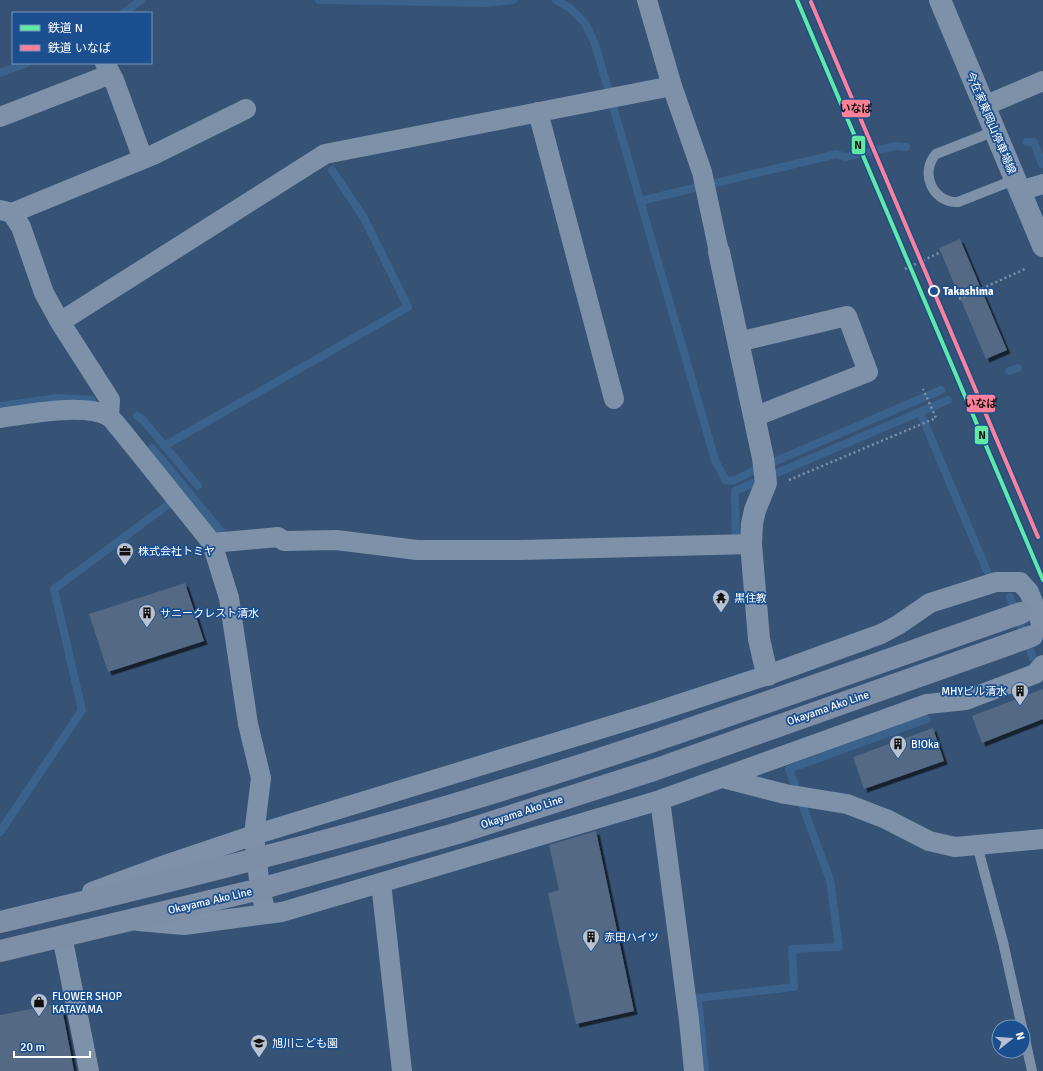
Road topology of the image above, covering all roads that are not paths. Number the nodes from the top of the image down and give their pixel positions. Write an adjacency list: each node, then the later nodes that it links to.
1 (647, 0): 5 (street)
2 (940, 0): 6 (street, 今在家東岡山停車場線)
3 (108, 68): 9 (street); 11 (street)
4 (1043, 81): 6 (street)
5 (672, 86): 8 (street); 16 (street)
6 (984, 106): 10 (street, 今在家東岡山停車場線)
7 (246, 109): 11 (street)
8 (538, 112): 17 (street); 19 (street)
9 (0, 117)
10 (995, 131): 13 (street, 今在家東岡山停車場線); 13 (lane)
11 (143, 159): 14 (street)
12 (1043, 184): 13 (street)
13 (1017, 185): 15 (street, 今在家東岡山停車場線)
14 (6, 211): 17 (street)
15 (1043, 246)
16 (719, 252): 18 (street)
17 (60, 322): 20 (street)
18 (738, 342): 21 (street); 21 (street)
19 (614, 399)
20 (109, 417): 22 (street); 23 (street)
21 (754, 417): 24 (street)
22 (0, 418)
23 (223, 542): 24 (street); 31 (street)
24 (742, 544): 28 (street)
25 (1021, 613): 34 (main road)
26 (1038, 632): 28 (street); 36 (main road, Okayama Ako Line)
27 (1043, 665): 29 (street)
28 (768, 675): 31 (street)
29 (723, 778): 30 (street); 33 (street)
30 (660, 800): 35 (street); 47 (street)
31 (254, 835): 34 (street); 38 (street)
32 (1043, 840): 33 (street)
33 (977, 845): 43 (lane)
34 (256, 859): 36 (street); 38 (main road)
35 (381, 883): 37 (street); 46 (street)
36 (260, 889): 37 (street); 39 (main road, Okayama Ako Line)
37 (265, 914): 39 (street)
38 (28, 915): 40 (main road)
39 (128, 920): 41 (main road, Okayama Ako Line)
40 (0, 922)
41 (62, 936): 42 (main road, Okayama Ako Line); 45 (street)
42 (0, 951)
43 (1020, 1019)
44 (1029, 1059): 48 (lane)
45 (89, 1071)
46 (402, 1071)
47 (694, 1071)
48 (1032, 1071)

